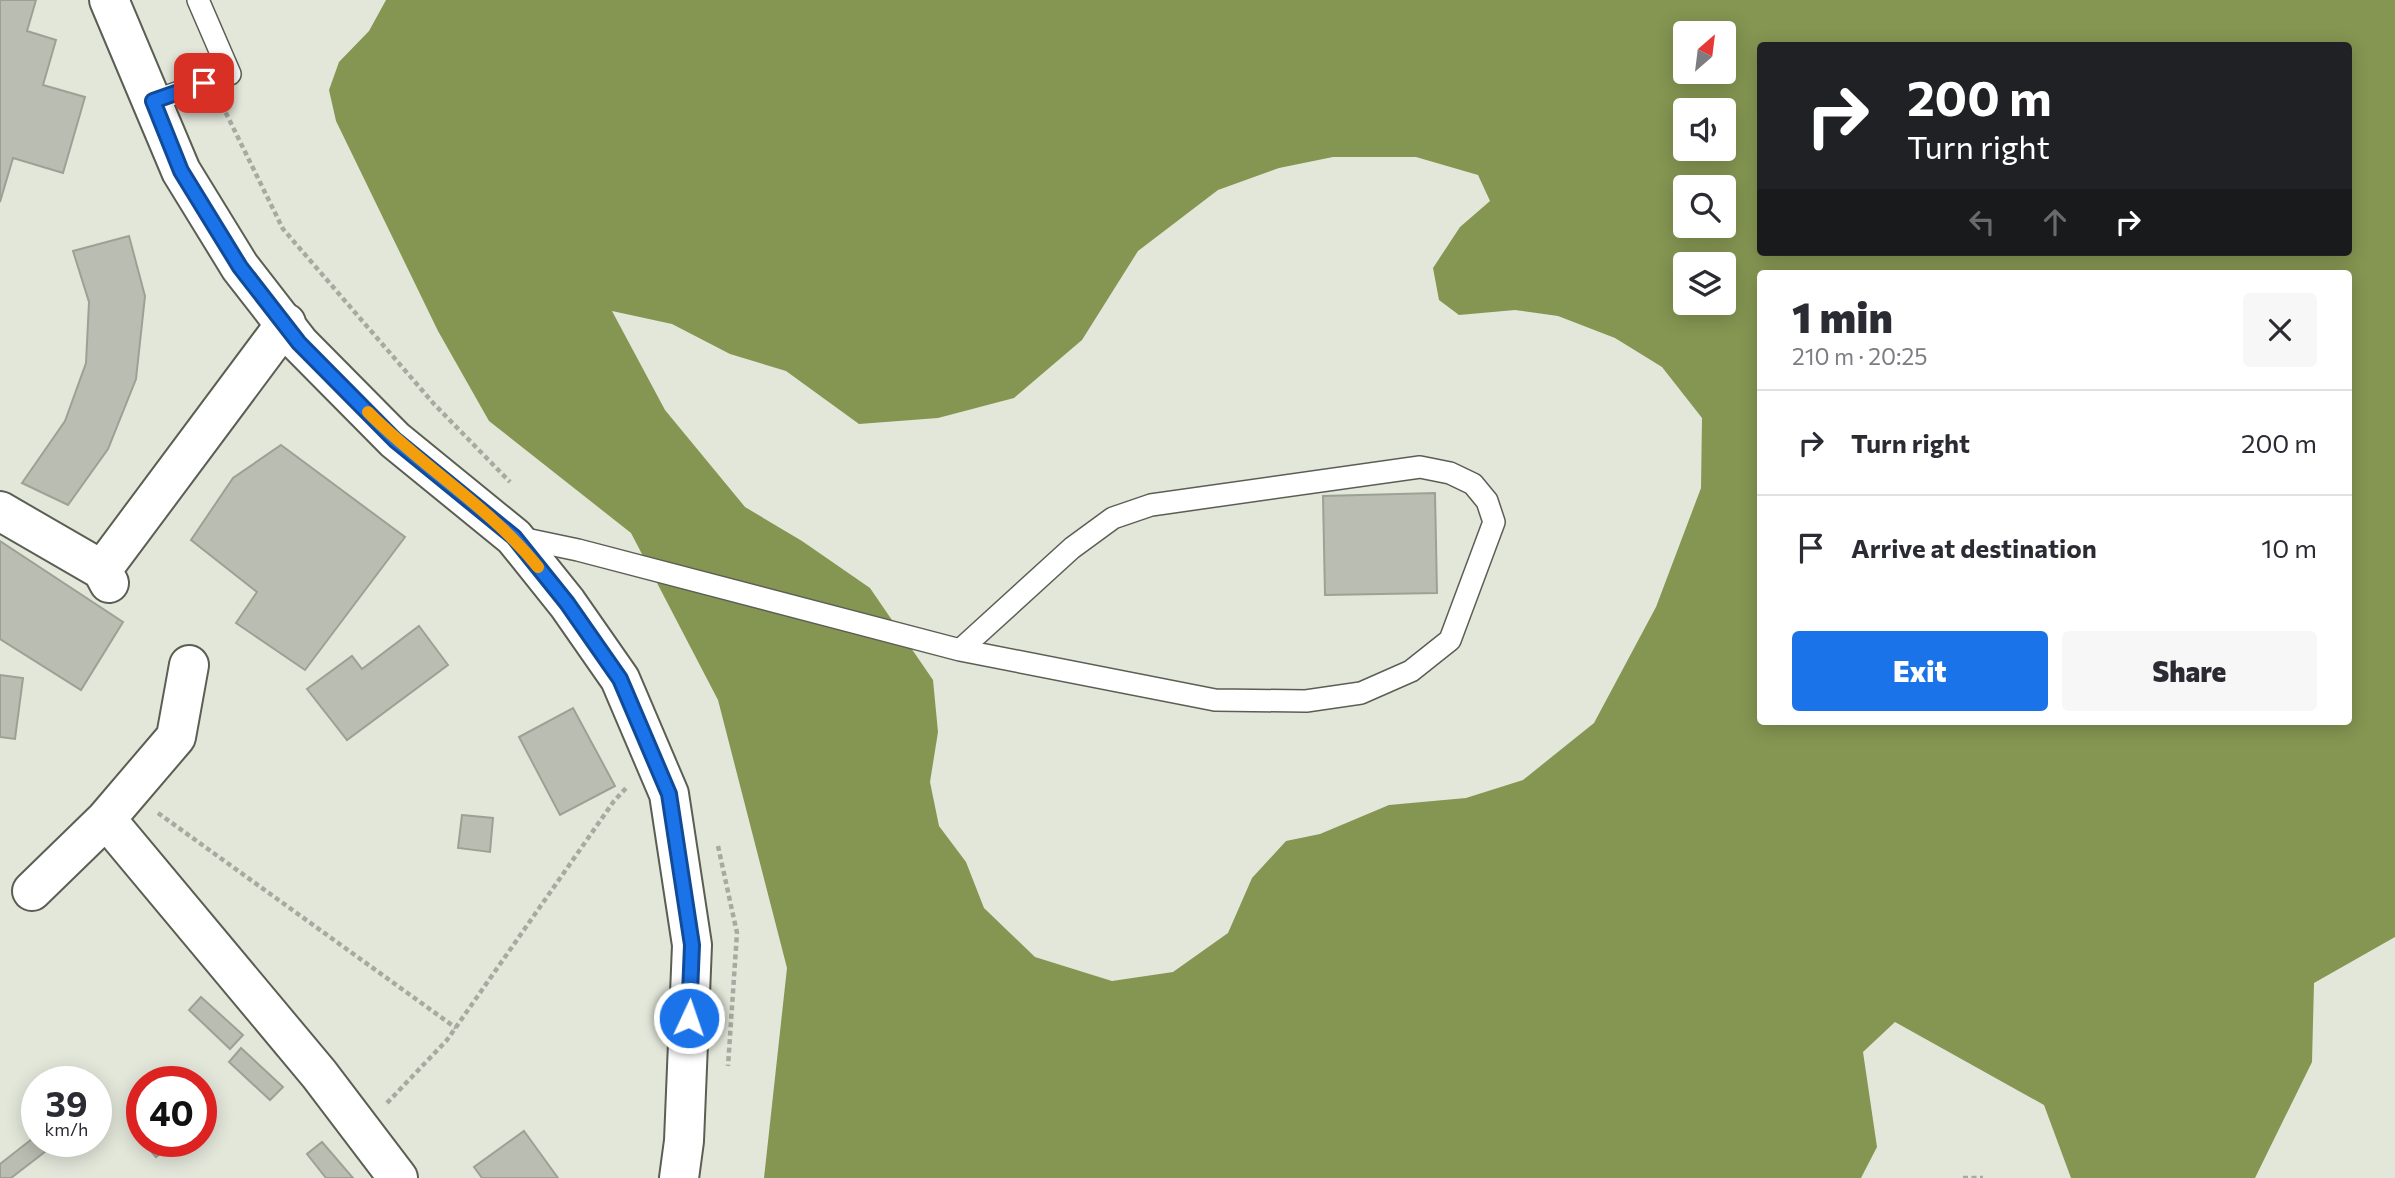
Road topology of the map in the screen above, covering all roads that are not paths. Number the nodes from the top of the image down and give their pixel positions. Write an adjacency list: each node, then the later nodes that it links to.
1 (109, 0): 3 (street)
2 (198, 0): 3 (lane)
3 (153, 101): 4 (street)
4 (286, 323): 5 (street); 6 (street)
5 (0, 511)
6 (514, 537): 7 (lane); 12 (street)
7 (960, 650): 7 (lane)
8 (189, 665): 9 (street)
9 (118, 806): 10 (street); 11 (street)
10 (32, 891)
11 (398, 1178)
12 (679, 1178)

